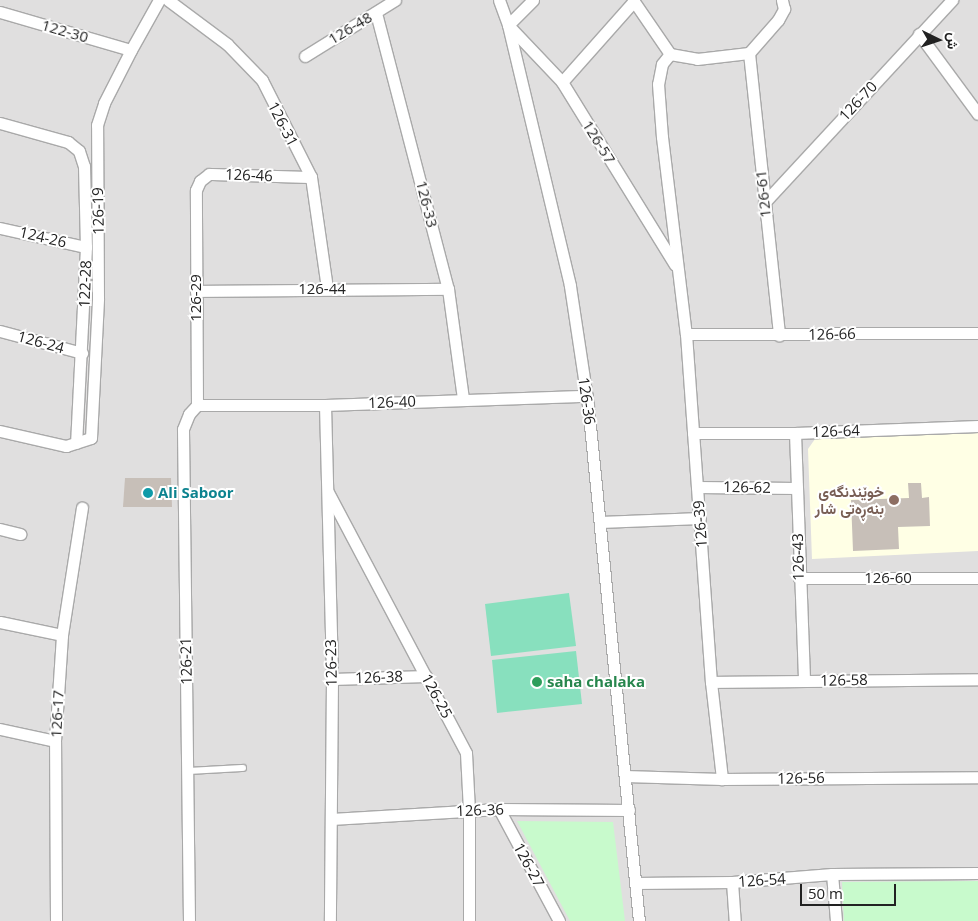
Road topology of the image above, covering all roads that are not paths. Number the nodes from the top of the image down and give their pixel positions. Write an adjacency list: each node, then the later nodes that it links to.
1 (159, 0): 13 (street, 126-19)
2 (168, 0): 20 (street, 126-31)
3 (395, 0): 10 (street, 126-48)
4 (499, 0): 11 (street, 126-36)
5 (533, 0): 11 (street)
6 (782, 0): 14 (street)
7 (952, 0): 12 (street, 126-70)
8 (633, 1): 15 (street); 17 (street)
9 (0, 12): 13 (street, 122-30)
10 (376, 13): 16 (street, 126-48); 27 (street, 126-33)
11 (508, 25): 17 (street, 126-57); 34 (street, 126-36)
12 (919, 34): 18 (street); 22 (street, 126-70)
13 (131, 50): 42 (street, 126-19)
14 (750, 53): 15 (street); 22 (street, 126-61)
15 (670, 54): 25 (street, 126-39)
16 (305, 56)
17 (562, 82): 25 (street, 126-57)
18 (978, 114)
19 (0, 123): 24 (street, 122-28)
20 (310, 177): 21 (street, 126-46); 26 (street, 126-31)
21 (196, 190): 28 (street, 126-29)
22 (764, 203): 32 (street, 126-61)
23 (0, 228): 24 (street, 124-26)
24 (86, 247): 33 (street, 122-28)
25 (677, 268): 31 (street, 126-39)
26 (327, 288): 27 (street, 126-44); 28 (street, 126-44)
27 (448, 289): 35 (street, 126-33)
28 (196, 291): 36 (street, 126-29)
29 (0, 331): 33 (street, 126-24)
30 (978, 333): 32 (street, 126-66)
31 (686, 334): 32 (street, 126-66); 40 (street, 126-39)
32 (778, 335)
33 (82, 353): 42 (street, 122-28)
34 (587, 396): 35 (street, 126-40); 48 (street, 126-36)
35 (463, 399): 37 (street, 126-40)
36 (197, 405): 37 (street, 126-40); 63 (street, 126-21)
37 (325, 405): 45 (street, 126-23)
38 (978, 426): 41 (street, 126-64)
39 (0, 431): 42 (street)
40 (693, 433): 41 (street, 126-64); 43 (street, 126-39)
41 (795, 433): 44 (street, 126-43)
42 (76, 443)
43 (697, 487): 44 (street, 126-62); 47 (street, 126-39)
44 (797, 488): 51 (street, 126-43)
45 (327, 491): 55 (street, 126-25); 57 (street, 126-23)
46 (82, 508): 54 (street, 126-17)
47 (700, 518): 48 (street); 59 (street, 126-39)
48 (600, 522): 64 (street, 126-36)
49 (0, 529): 50 (street)
50 (20, 534)
51 (798, 578): 52 (street, 126-60); 58 (street, 126-43)
52 (978, 578)
53 (0, 622): 54 (street)
54 (62, 635): 61 (street, 126-17)
55 (426, 676): 57 (street, 126-38); 68 (street, 126-25)
56 (978, 678): 58 (street, 126-58)
57 (332, 679): 70 (street, 126-23)
58 (804, 681): 59 (street, 126-58)
59 (711, 682): 66 (street, 126-39)
60 (0, 729): 61 (street)
61 (55, 741): 75 (street, 126-17)
62 (243, 768): 63 (lane)
63 (187, 771): 76 (street, 126-21)
64 (625, 776): 66 (street, 126-56); 69 (street, 126-36)
65 (978, 777): 66 (street, 126-56)
66 (722, 779)
67 (499, 809): 68 (street, 126-36); 69 (street, 126-36); 79 (street, 126-27)
68 (469, 810): 70 (street, 126-36); 78 (street, 126-25)
69 (628, 810): 74 (street, 126-36)
70 (331, 818): 77 (street, 126-23)
71 (978, 873): 72 (street, 126-54)
72 (832, 874): 73 (street, 126-54); 82 (street)
73 (732, 882): 74 (street, 126-54); 81 (street)
74 (636, 883): 80 (street, 126-36)
75 (56, 921)
76 (189, 921)
77 (330, 921)
78 (470, 921)
79 (558, 921)
80 (639, 921)
81 (735, 921)
82 (836, 921)

